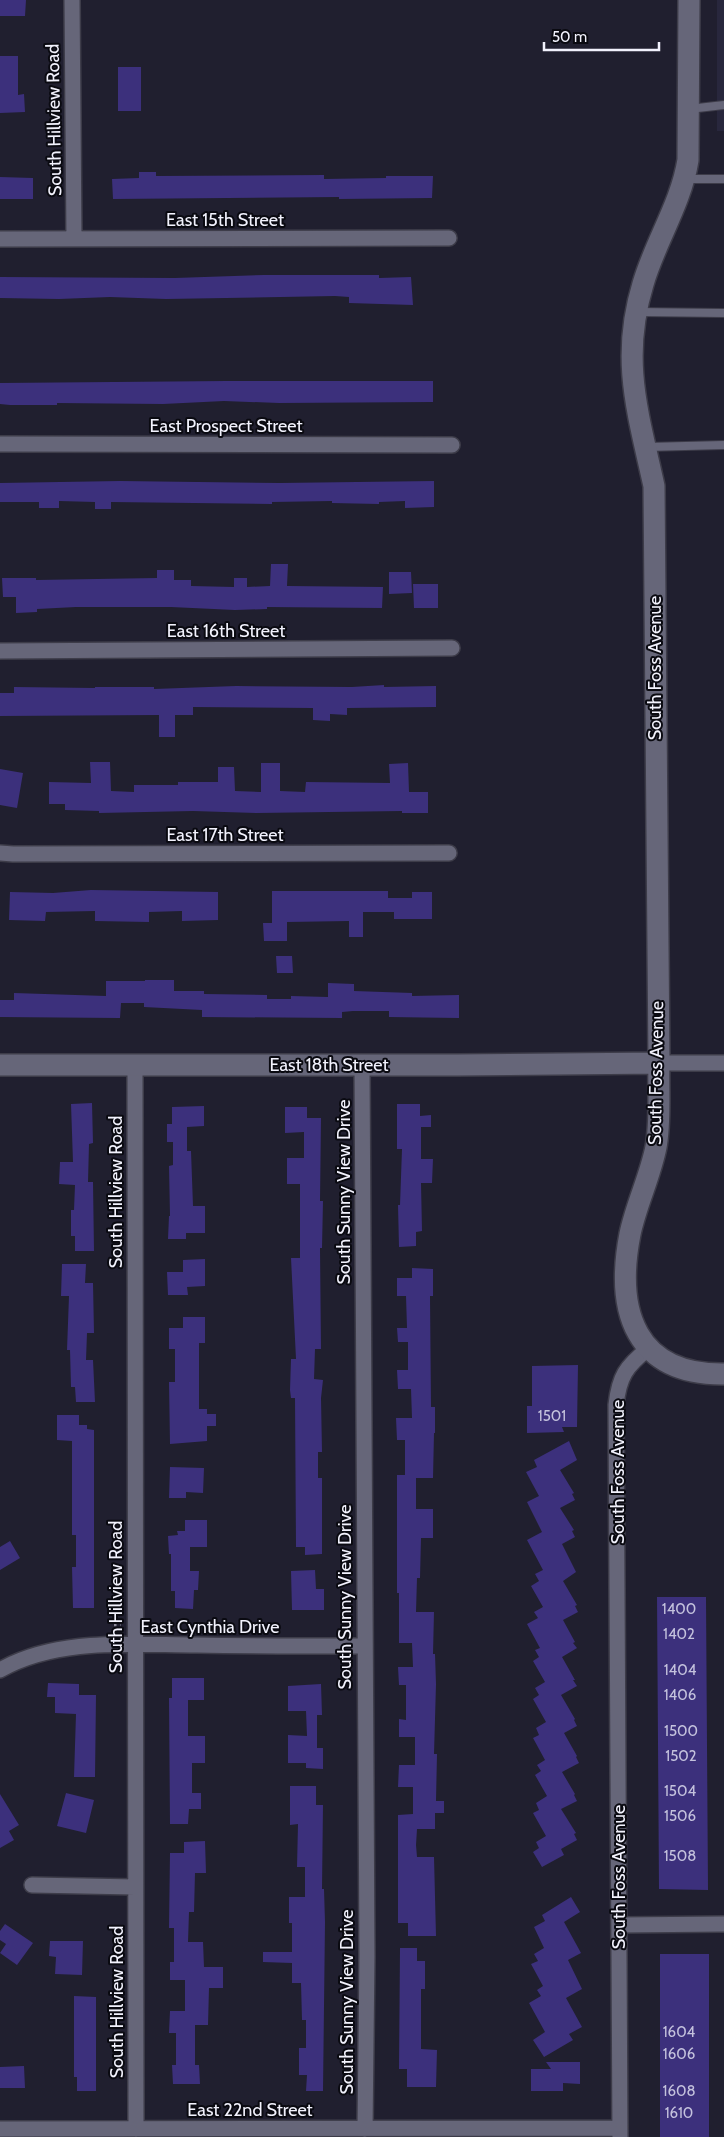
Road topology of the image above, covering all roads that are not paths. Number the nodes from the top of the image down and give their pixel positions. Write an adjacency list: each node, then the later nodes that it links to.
1 (72, 0): 9 (street, South Hillview Road)
2 (688, 0): 4 (street, South Foss Avenue)
3 (724, 105): 4 (lane)
4 (688, 109): 6 (street, South Foss Avenue)
5 (724, 178): 6 (lane)
6 (685, 179): 10 (street, South Foss Avenue)
7 (449, 238): 9 (street, East 15th Street)
8 (0, 239): 9 (street, East 15th Street)
9 (74, 239)
10 (637, 312): 11 (lane); 15 (street, South Foss Avenue)
11 (724, 313)
12 (0, 444): 13 (street, East Prospect Street)
13 (452, 445)
14 (724, 445): 15 (lane)
15 (645, 447): 20 (street, South Foss Avenue)
16 (452, 648): 17 (street, East 16th Street)
17 (0, 651)
18 (0, 853): 19 (street, East 17th Street)
19 (449, 853)
20 (659, 1063): 21 (street); 24 (street, East 18th Street); 25 (street, South Foss Avenue)
21 (724, 1063)
22 (0, 1065): 23 (street, East 18th Street)
23 (135, 1065): 24 (street, East 18th Street); 27 (street, South Hillview Road)
24 (362, 1065): 28 (street, South Sunny View Drive)
25 (648, 1349): 26 (street); 33 (street, South Foss Avenue)
26 (724, 1374)
27 (135, 1645): 28 (street, East Cynthia Drive); 29 (street, East Cynthia Drive); 31 (street, South Hillview Road)
28 (364, 1646): 36 (street, South Sunny View Drive)
29 (0, 1670)
30 (32, 1885): 31 (street)
31 (136, 1887): 35 (street, South Hillview Road)
32 (724, 1924): 33 (street)
33 (619, 1925): 37 (street, South Foss Avenue)
34 (0, 2129): 35 (street, East 22nd Street)
35 (136, 2129): 36 (street, East 22nd Street)
36 (365, 2129): 37 (street, East 22nd Street)
37 (620, 2133)

